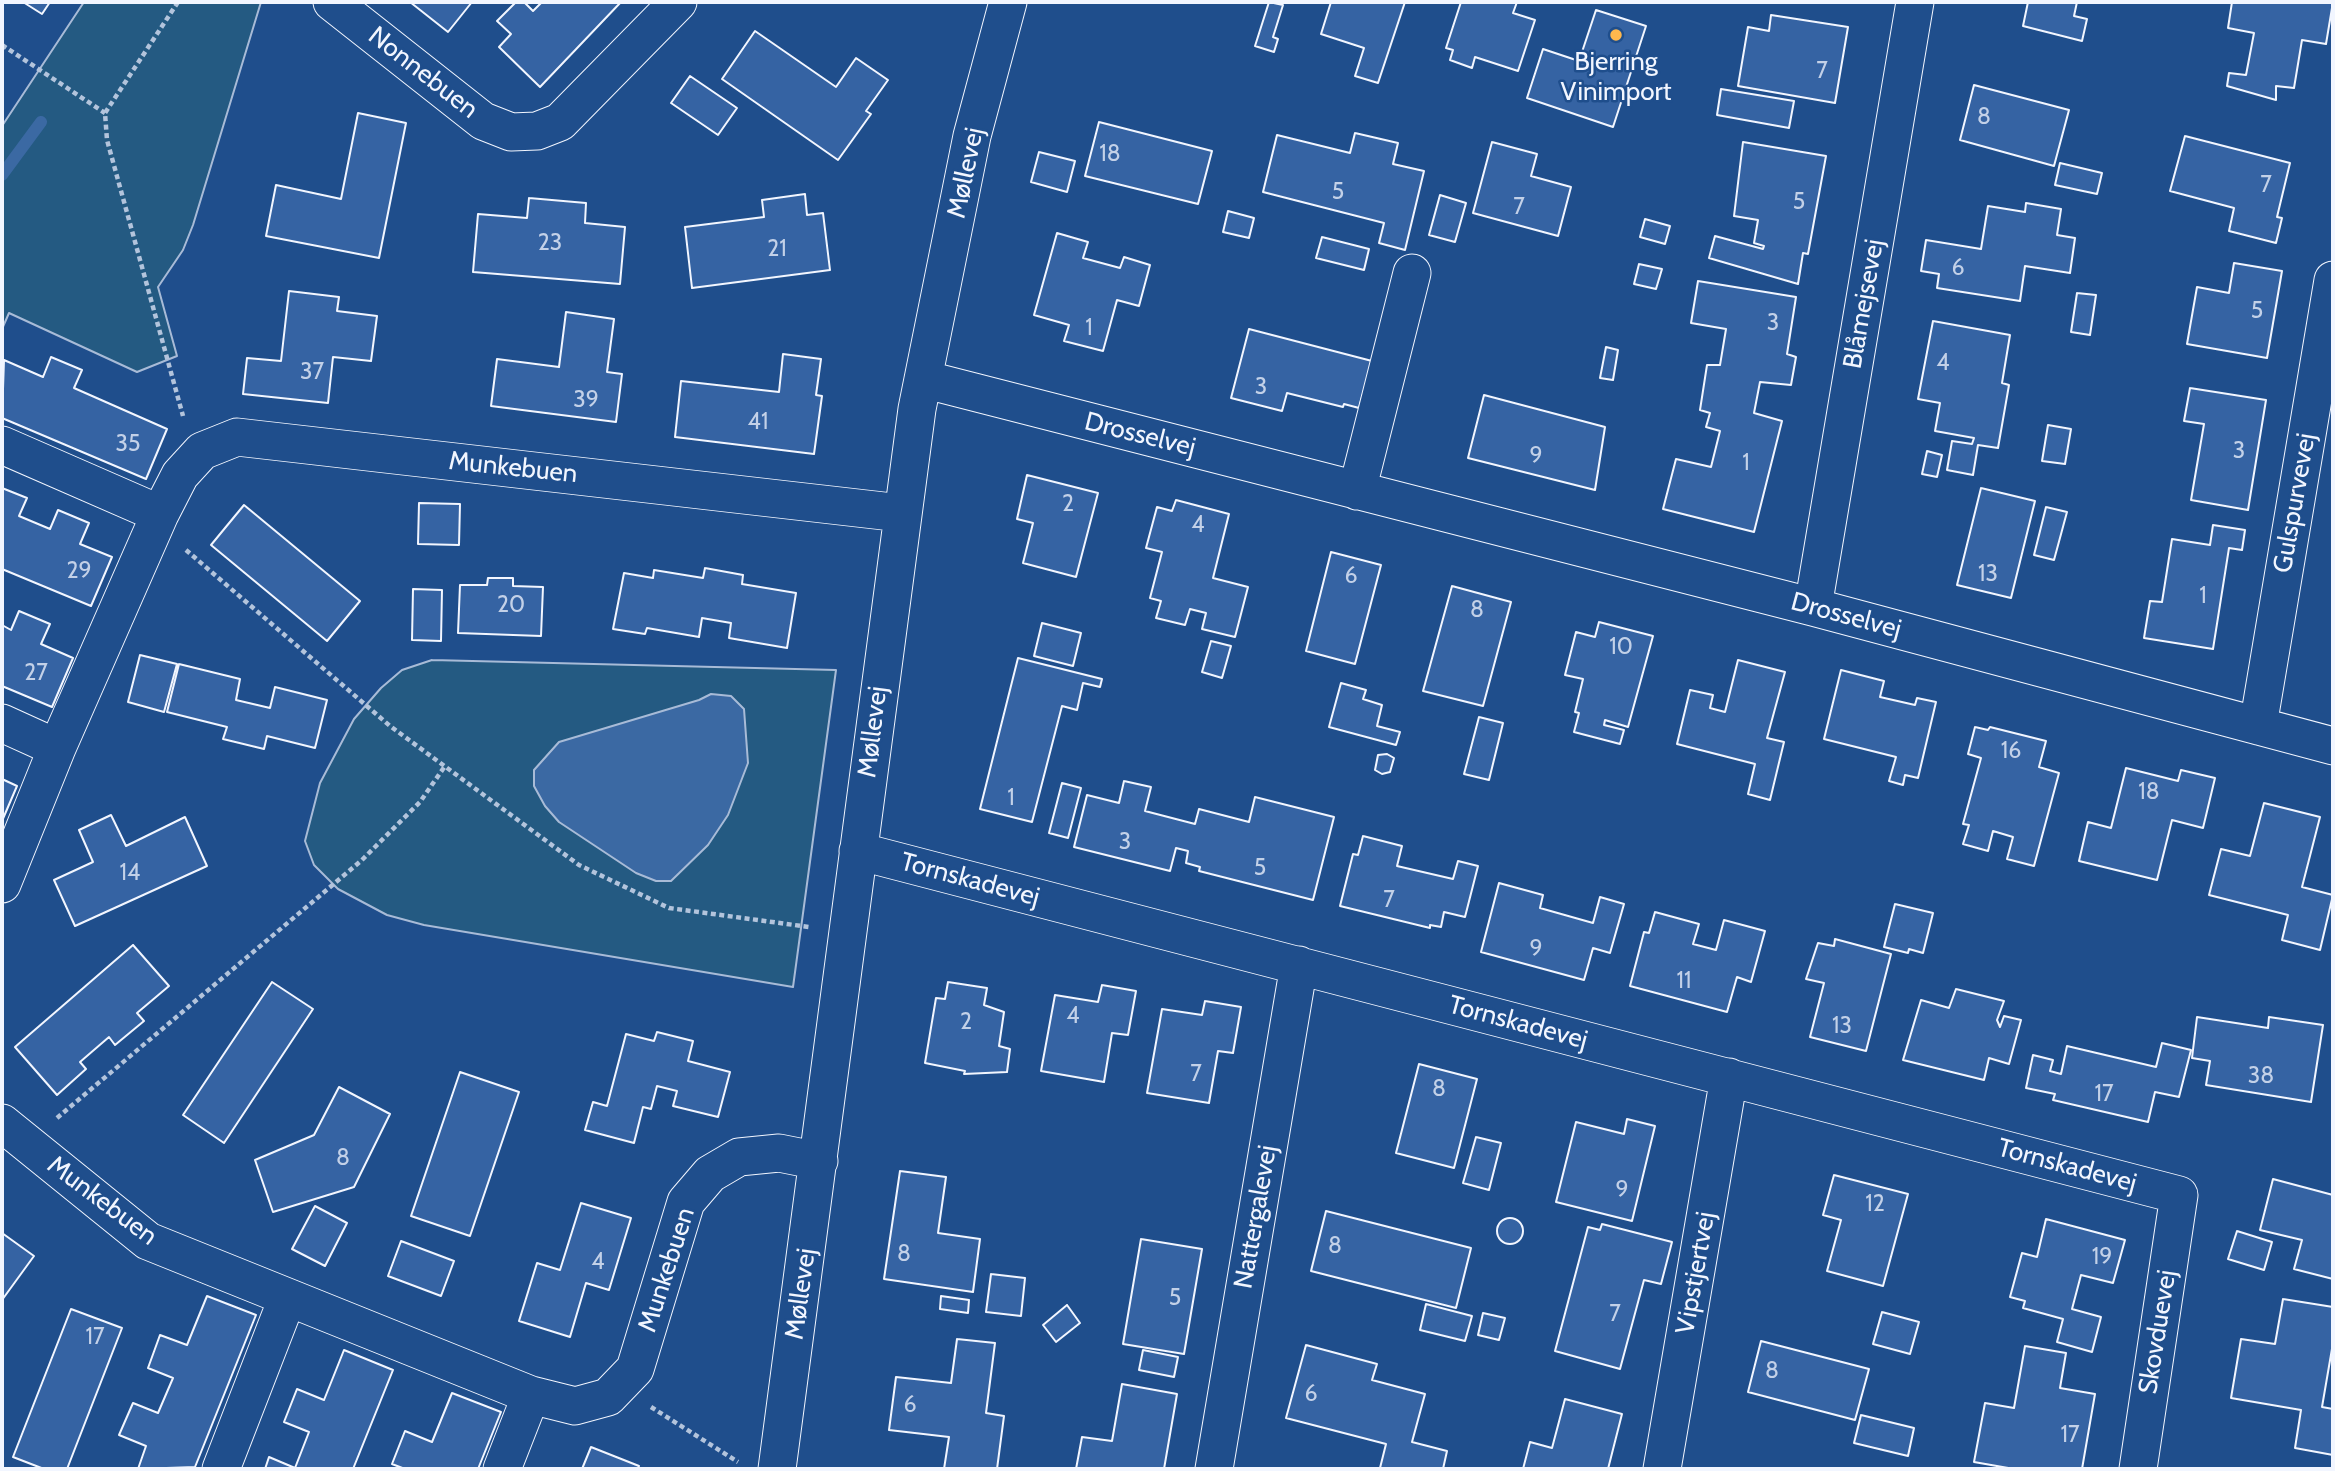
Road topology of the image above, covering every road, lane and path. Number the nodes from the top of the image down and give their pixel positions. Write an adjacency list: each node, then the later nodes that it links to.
1 (178, 2): 7 (path)
2 (332, 2): 3 (street, Nonnebuen)
3 (678, 2)
4 (1009, 2): 10 (street, Møllevej)
5 (1915, 2): 16 (street, Blåmejsevej)
6 (2, 45): 7 (path)
7 (105, 113): 12 (path)
8 (1412, 273): 13 (street)
9 (2333, 280): 18 (street, Gulspurvevej)
10 (923, 379): 13 (street, Drosselvej); 14 (street, Møllevej)
11 (2, 444): 15 (street)
12 (202, 451): 14 (street, Munkebuen); 15 (street, Munkebuen)
13 (1357, 491): 16 (street, Drosselvej)
14 (901, 513): 22 (street, Møllevej)
15 (158, 519): 20 (street, Munkebuen); 21 (path)
16 (1813, 607): 18 (street, Drosselvej)
17 (2, 723): 20 (street)
18 (2258, 726): 19 (street, Drosselvej)
19 (2333, 746)
20 (57, 748): 23 (street, Munkebuen)
21 (445, 766): 24 (path); 27 (path)
22 (858, 851): 25 (street, Tornskadevej); 28 (street, Møllevej)
23 (2, 884)
24 (809, 927)
25 (1299, 965): 26 (street, Tornskadevej); 37 (street, Nattergalevej)
26 (1729, 1077): 29 (street, Tornskadevej); 38 (street, Vipstjertvej)
27 (14, 1133): 30 (street, Munkebuen)
28 (820, 1161): 31 (street, Munkebuen); 36 (street, Møllevej)
29 (2179, 1195): 39 (street, Skovduevej)
30 (286, 1299): 32 (street, Munkebuen); 34 (street)
31 (618, 1386): 32 (street, Munkebuen); 33 (path)
32 (531, 1395): 35 (street)
33 (738, 1462)
34 (221, 1469)
35 (502, 1469)
36 (777, 1469)
37 (1213, 1469)
38 (1662, 1469)
39 (2138, 1469)

